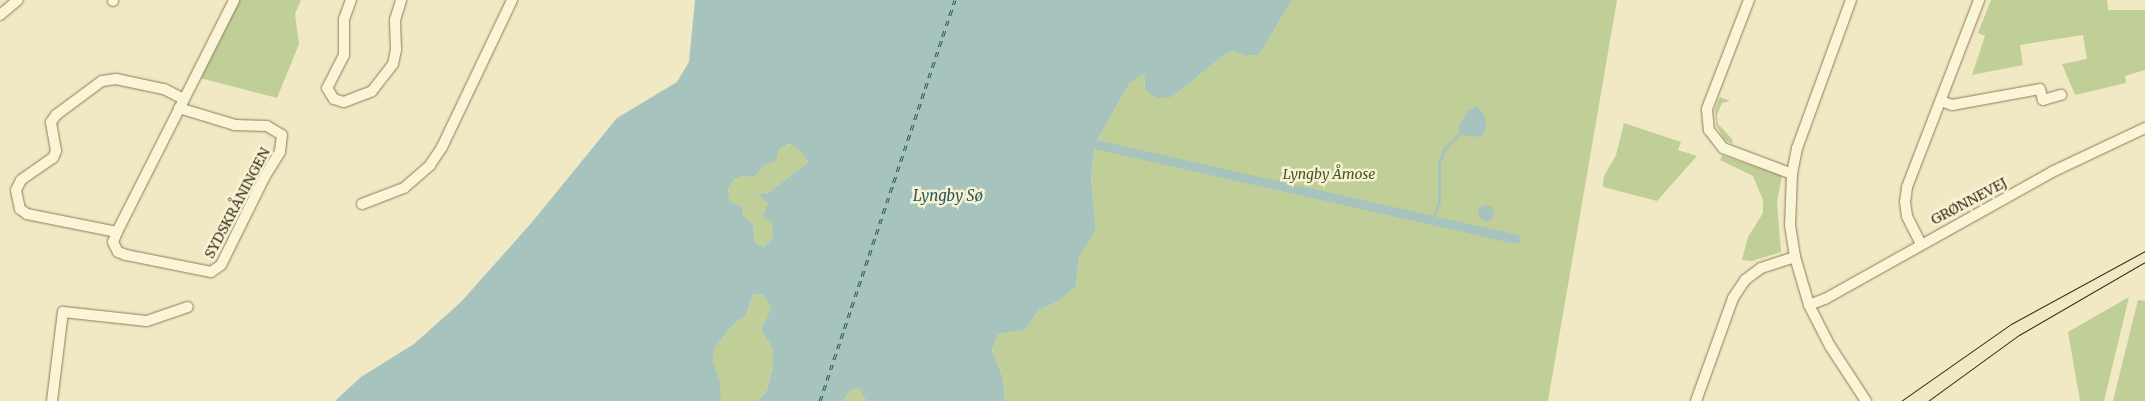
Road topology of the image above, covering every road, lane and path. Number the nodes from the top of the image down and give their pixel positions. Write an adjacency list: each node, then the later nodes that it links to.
1 (18, 0): 9 (street)
2 (234, 0): 12 (street)
3 (350, 0): 4 (street)
4 (401, 0)
5 (512, 0): 15 (street)
6 (1748, 0): 14 (street)
7 (1851, 0): 14 (street)
8 (1980, 0): 11 (street)
9 (0, 15)
10 (2061, 95): 11 (street)
11 (1940, 101): 17 (street)
12 (182, 104): 16 (street); 16 (street, SYDSKRÅNINGEN); 16 (street, SYDSKRÅNINGEN)
13 (2145, 128): 17 (street, GRØNNEVEJ)
14 (1792, 174): 18 (street)
15 (362, 204)
16 (117, 232)
17 (1921, 244): 19 (street, GRØNNEVEJ)
18 (1795, 257): 19 (street); 23 (street)
19 (1809, 305): 21 (street)
20 (188, 307): 22 (street)
21 (1868, 399)
22 (52, 401)
23 (1696, 401)

